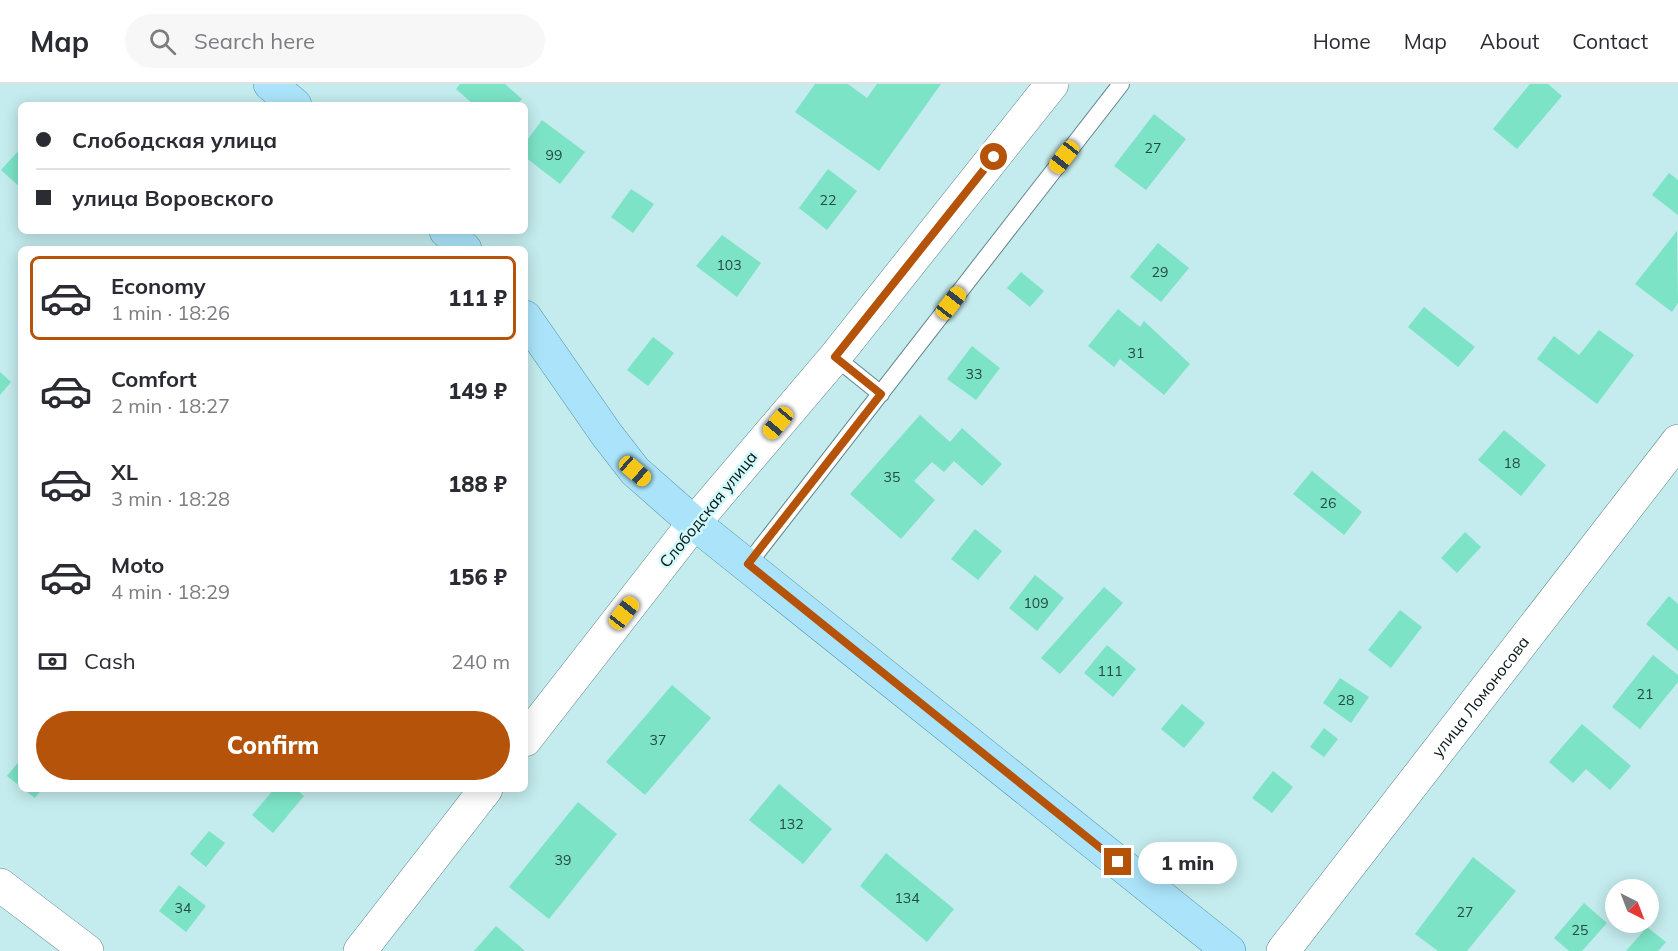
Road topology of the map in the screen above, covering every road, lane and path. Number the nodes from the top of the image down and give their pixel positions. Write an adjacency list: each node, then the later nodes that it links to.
1 (270, 84): 4 (main road)
2 (1052, 84): 8 (street, Слободская улица)
3 (1121, 84): 9 (lane)
4 (291, 102)
5 (449, 234): 6 (main road)
6 (462, 246)
7 (528, 321): 11 (main road)
8 (835, 357): 9 (lane); 11 (street, Слободская улица)
9 (881, 394): 12 (lane)
10 (1678, 441): 19 (street, улица Ломоносова)
11 (694, 523): 12 (main road); 13 (street, Слободская улица)
12 (748, 564): 18 (main road)
13 (528, 736)
14 (484, 792): 17 (street)
15 (0, 885): 16 (street)
16 (87, 951)
17 (360, 951)
18 (1229, 951)
19 (1283, 951)

